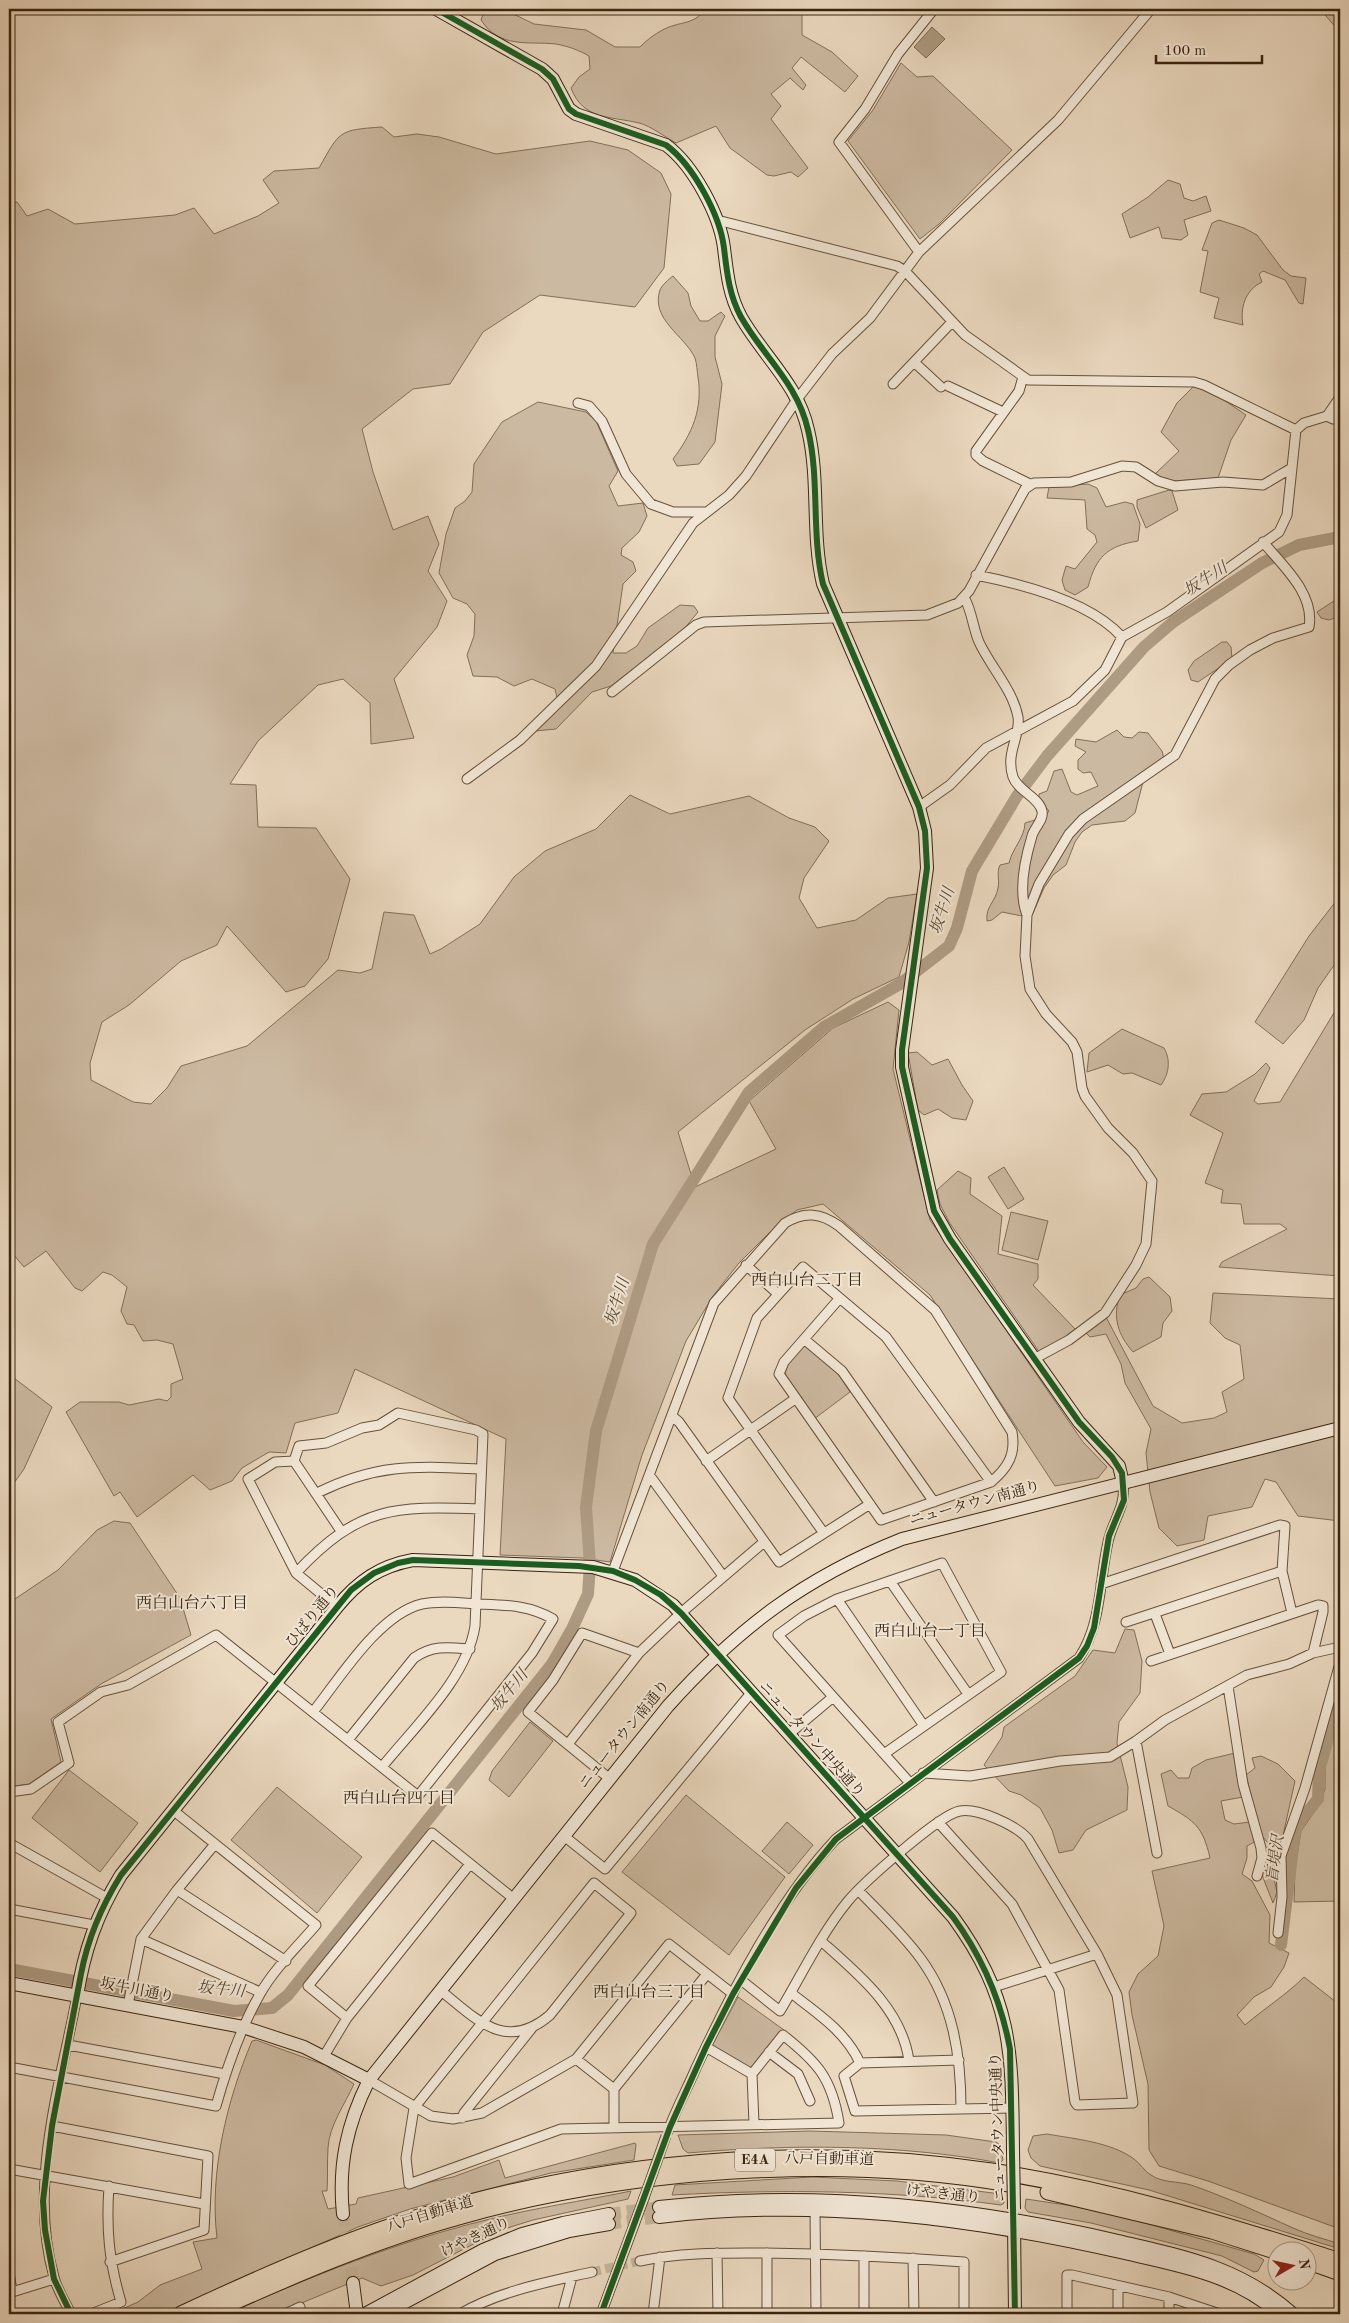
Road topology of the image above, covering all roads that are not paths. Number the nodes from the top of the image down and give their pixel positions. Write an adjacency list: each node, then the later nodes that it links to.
1 (436, 9): 4 (street)
2 (934, 9): 5 (street)
3 (1151, 9): 5 (street)
4 (717, 220): 6 (street); 12 (street)
5 (920, 252): 6 (street)
6 (905, 271): 7 (street); 12 (street)
7 (951, 323): 8 (street); 9 (street)
8 (914, 362): 10 (street); 14 (street)
9 (1023, 377): 14 (street); 17 (street)
10 (893, 384)
11 (1340, 397): 15 (street)
12 (798, 398): 20 (street); 24 (street)
13 (578, 402): 20 (street)
14 (1003, 412): 19 (street)
15 (1327, 416): 16 (street); 17 (street)
16 (1340, 417)
17 (1296, 430): 18 (street)
18 (1290, 469): 19 (street); 21 (street)
19 (1030, 484): 22 (street)
20 (707, 512): 28 (street)
21 (1263, 542): 25 (street); 30 (street)
22 (976, 575): 23 (street); 25 (street)
23 (965, 598): 24 (street); 27 (street)
24 (836, 618): 26 (street); 29 (street)
25 (1122, 637): 27 (street)
26 (612, 692)
27 (1015, 734): 29 (street); 30 (street)
28 (467, 780)
29 (919, 807): 35 (street)
30 (1027, 915): 35 (street)
31 (746, 1265): 32 (street); 37 (street); 44 (street)
32 (778, 1294): 33 (street); 39 (street)
33 (839, 1298): 34 (street); 44 (street)
34 (804, 1339): 36 (street); 47 (street)
35 (1034, 1359): 45 (street)
36 (795, 1398): 39 (street); 48 (street)
37 (672, 1416): 41 (street); 43 (street)
38 (1340, 1428): 45 (street, ニュータウン南通り)
39 (751, 1430): 41 (street); 51 (street)
40 (294, 1461): 42 (street); 46 (street); 56 (street)
41 (706, 1461): 52 (street)
42 (481, 1469): 46 (street); 49 (street)
43 (650, 1476): 54 (street); 57 (street)
44 (991, 1482): 47 (street)
45 (1123, 1483): 59 (street); 71 (street, ニュータウン南通り)
46 (317, 1493): 50 (street)
47 (934, 1502): 48 (street)
48 (870, 1504): 51 (street)
49 (480, 1509): 50 (street); 53 (street)
50 (342, 1531): 56 (street)
51 (823, 1532): 52 (street)
52 (764, 1542): 57 (street)
53 (478, 1562): 54 (street, ひばり通り); 61 (street); 62 (street, ひばり通り)
54 (609, 1570): 63 (street, ひばり通り)
55 (1282, 1571): 59 (street); 64 (street); 65 (street)
56 (296, 1573): 62 (street)
57 (723, 1576): 63 (street)
58 (890, 1581): 60 (street); 78 (street); 78 (street)
59 (1102, 1584): 88 (street)
60 (837, 1599): 79 (street); 81 (street)
61 (476, 1604): 68 (street); 80 (street); 87 (street)
62 (337, 1607): 75 (street, ひばり通り)
63 (681, 1613): 69 (street); 71 (street, ひばり通り)
64 (1292, 1613): 70 (street); 72 (street)
65 (1156, 1614): 66 (street); 72 (street)
66 (1126, 1622)
67 (1340, 1647): 70 (street)
68 (470, 1649): 83 (street); 87 (street)
69 (639, 1653): 85 (street); 85 (street)
70 (1313, 1653): 76 (street)
71 (717, 1654): 77 (street, ニュータウン中央通り); 89 (street, ニュータウン南通り)
72 (1170, 1654): 73 (street)
73 (1151, 1661)
74 (1340, 1663): 108 (street)
75 (276, 1683): 80 (street); 91 (street); 92 (street, ひばり通り)
76 (1228, 1686): 84 (street); 101 (street)
77 (751, 1693): 82 (street, ニュータウン中央通り); 95 (street)
78 (968, 1694): 81 (street)
79 (833, 1697): 82 (street); 86 (street)
80 (313, 1712): 83 (street)
81 (924, 1726): 86 (street)
82 (789, 1734): 93 (street, ニュータウン中央通り)
83 (348, 1740): 87 (street)
84 (1136, 1741): 88 (street); 98 (street)
85 (568, 1744): 89 (street)
86 (884, 1754): 90 (street)
87 (382, 1767)
88 (923, 1773): 90 (street)
89 (610, 1779): 95 (street, ニュータウン南通り)
90 (910, 1783): 93 (street)
91 (9, 1792)
92 (174, 1811): 97 (street); 104 (street, ひばり通り)
93 (864, 1817): 99 (street, ニュータウン中央通り); 115 (street)
94 (938, 1822): 99 (street); 111 (street); 113 (street)
95 (564, 1836): 105 (street, ニュータウン南通り)
96 (9, 1843): 104 (street)
97 (215, 1844): 102 (street); 112 (street)
98 (1157, 1853)
99 (897, 1856): 103 (street); 117 (street, ニュータウン中央通り)
100 (470, 1864): 105 (street); 124 (street); 124 (street)
101 (1257, 1876)
102 (177, 1890): 109 (street); 112 (street)
103 (858, 1890): 110 (street); 133 (street)
104 (107, 1898): 107 (street, ひばり通り)
105 (514, 1899): 118 (street, ニュータウン南通り)
106 (9, 1909): 107 (street)
107 (94, 1925): 120 (street, ひばり通り)
108 (1278, 1933)
109 (141, 1939): 119 (street); 123 (street)
110 (820, 1941): 121 (street); 134 (street)
111 (1097, 1954): 113 (street); 113 (street)
112 (286, 1961): 119 (street)
113 (1049, 1970): 117 (street)
114 (708, 1974): 122 (street); 132 (street); 141 (street)
115 (741, 1980): 121 (street); 122 (street)
116 (9, 1983): 120 (street, 坂牛川通り)
117 (994, 1987): 144 (street, ニュータウン中央通り)
118 (440, 1990): 125 (street); 140 (street, ニュータウン南通り)
119 (260, 1992): 126 (street)
120 (77, 1993): 123 (street, 坂牛川通り); 128 (street)
121 (791, 1993): 135 (street)
122 (733, 1994): 129 (street)
123 (128, 2002): 126 (street, 坂牛川通り)
124 (347, 2018): 131 (street)
125 (482, 2023): 127 (street); 127 (street); 143 (street)
126 (243, 2027): 131 (street, 坂牛川通り); 137 (street)
127 (532, 2028): 146 (street)
128 (68, 2045): 137 (street); 139 (street)
129 (706, 2047): 138 (street); 149 (street)
130 (769, 2052): 138 (street); 142 (street); 147 (street)
131 (324, 2056): 140 (street, 坂牛川通り)
132 (576, 2059): 141 (street); 146 (street)
133 (959, 2060): 134 (street); 145 (street)
134 (909, 2061): 135 (street)
135 (860, 2063): 145 (street)
136 (9, 2067): 139 (street)
137 (225, 2074): 139 (street)
138 (752, 2074): 147 (street)
139 (62, 2077): 148 (street)
140 (369, 2080): 143 (street); 156 (street, ニュータウン南通り)
141 (614, 2089): 150 (street)
142 (810, 2101)
143 (414, 2108): 146 (street); 150 (street)
144 (1013, 2108): 145 (street); 157 (street, ニュータウン中央通り, bridge)
145 (961, 2109)
146 (462, 2118)
147 (754, 2124): 149 (street)
148 (52, 2126): 152 (street); 154 (street)
149 (670, 2127): 150 (street); 190 (street, bridge)
150 (614, 2128)
151 (9, 2169): 152 (street)
152 (45, 2174): 153 (street); 173 (street)
153 (109, 2186): 154 (street); 167 (street)
154 (204, 2204): 167 (street)
155 (815, 2210): 157 (street, けやき通り); 157 (street, けやき通り); 161 (street)
156 (344, 2214)
157 (1014, 2220): 198 (street, ニュータウン中央通り); 203 (street, けやき通り); 204 (street, けやき通り)
158 (1266, 2249): 182 (highway, 八戸自動車道 / E4A)
159 (717, 2253): 160 (street); 163 (street); 192 (street)
160 (767, 2253): 161 (street); 193 (street)
161 (815, 2253): 162 (street); 194 (street)
162 (864, 2256): 164 (street); 195 (street)
163 (660, 2257): 165 (street); 191 (street)
164 (913, 2258): 196 (street); 197 (street)
165 (640, 2261)
166 (1340, 2261): 181 (highway, 八戸自動車道 / E4A)
167 (110, 2262): 180 (street)
168 (1316, 2265): 171 (highway)
169 (9, 2271): 176 (street)
170 (592, 2272): 172 (street)
171 (1340, 2273)
172 (572, 2277): 178 (street); 189 (street)
173 (54, 2279): 176 (street); 179 (street)
174 (353, 2283): 185 (street)
175 (1118, 2286): 177 (street); 199 (street); 200 (street)
176 (11, 2293)
177 (1169, 2297): 201 (street); 202 (street)
178 (473, 2310): 188 (street)
179 (71, 2314)
180 (91, 2314)
181 (181, 2314)
182 (207, 2314)
183 (285, 2314): 184 (street)
184 (301, 2314)
185 (357, 2314)
186 (365, 2314): 187 (street, けやき通り)
187 (383, 2314)
188 (460, 2314)
189 (562, 2314)
190 (601, 2314)
191 (653, 2314)
192 (718, 2314)
193 (767, 2314)
194 (816, 2314)
195 (864, 2314)
196 (914, 2314)
197 (964, 2314)
198 (1015, 2314)
199 (1067, 2314)
200 (1118, 2314)
201 (1169, 2314)
202 (1220, 2314)
203 (1279, 2314)
204 (1293, 2314)

